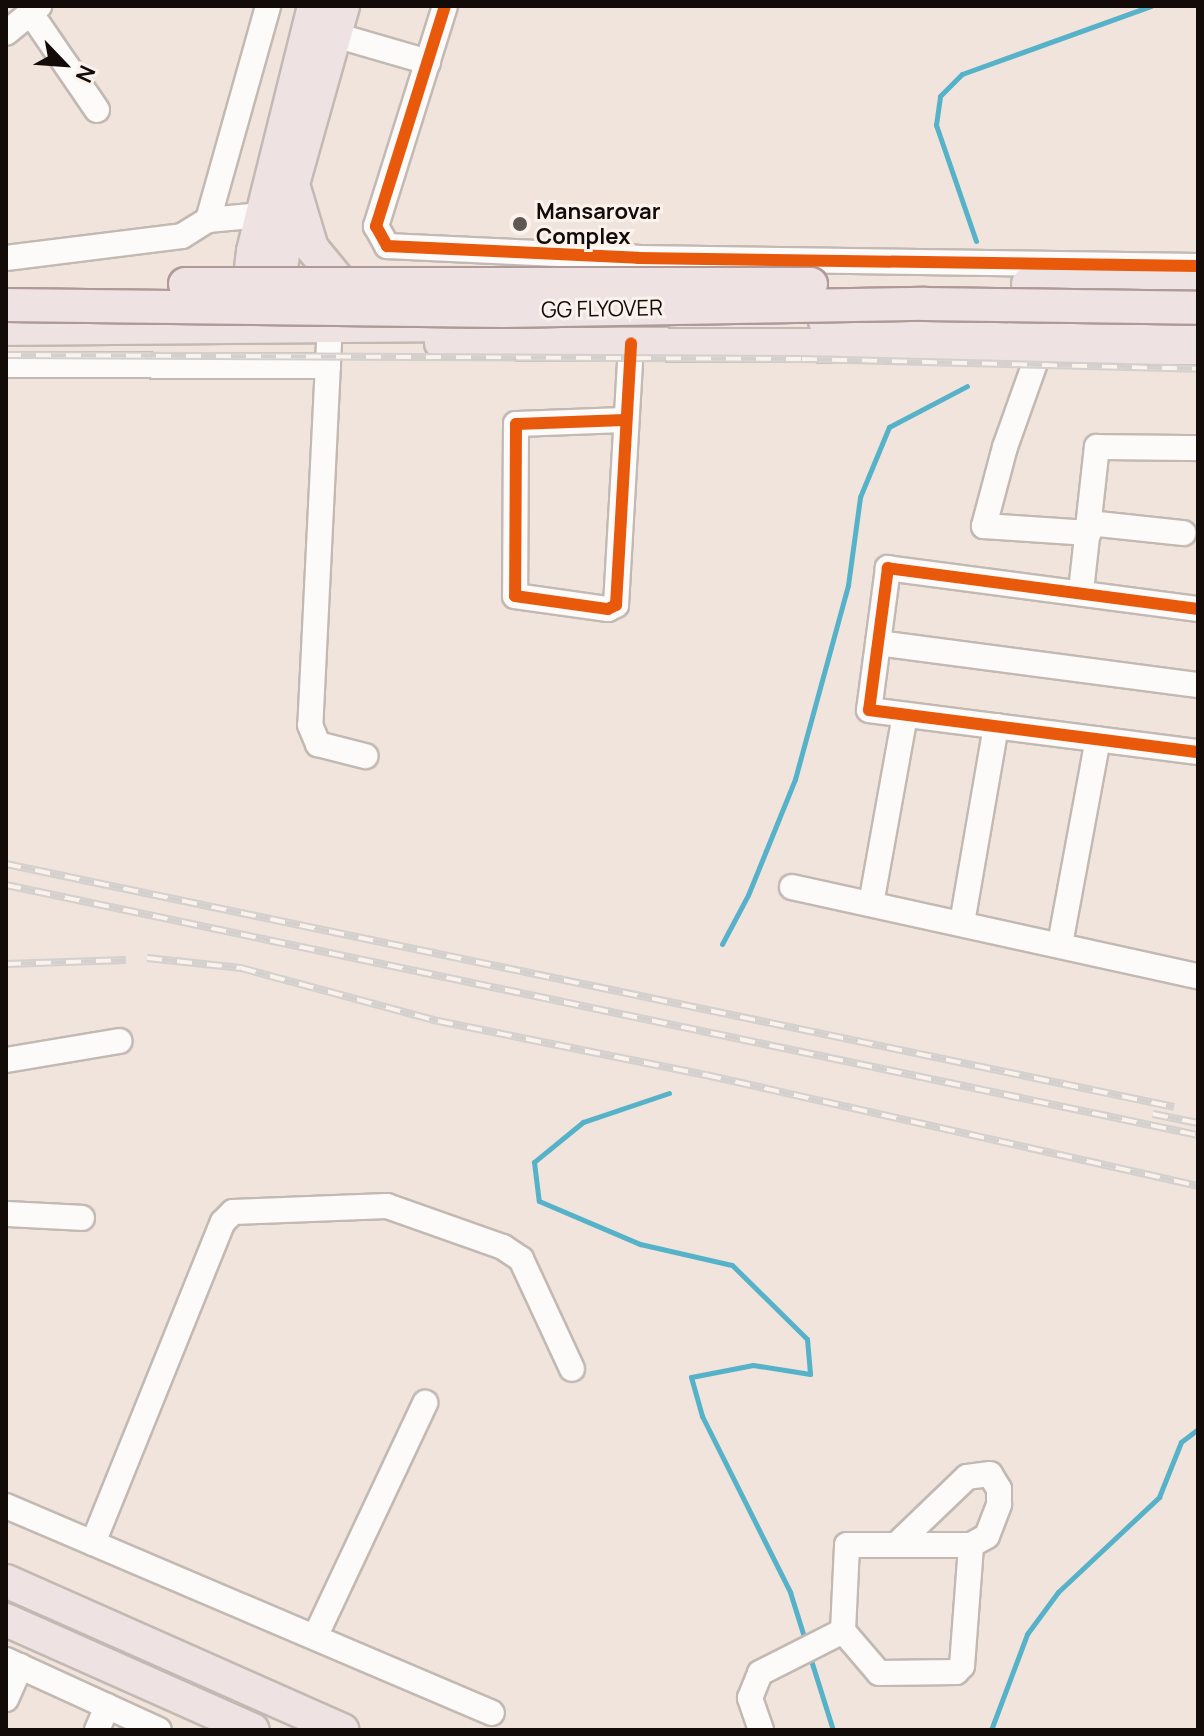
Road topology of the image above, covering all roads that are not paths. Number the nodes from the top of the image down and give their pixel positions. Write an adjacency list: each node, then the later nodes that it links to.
1 (268, 6): 10 (street)
2 (314, 6): 11 (main road)
3 (445, 6): 7 (street)
4 (35, 10): 6 (street); 8 (street)
5 (339, 21): 7 (street); 9 (main road)
6 (6, 33)
7 (428, 62): 13 (street)
8 (97, 110)
9 (293, 184): 19 (main road); 22 (main road)
10 (208, 220): 11 (street); 12 (street)
11 (260, 223): 21 (main road); 22 (main road)
12 (6, 258)
13 (1198, 266)
14 (6, 286): 15 (main road, GG FLYOVER, bridge)
15 (1198, 288)
16 (6, 305): 17 (main road, GG FLYOVER, bridge)
17 (1198, 308)
18 (1198, 326): 19 (main road)
19 (385, 327): 22 (main road)
20 (6, 329): 21 (main road)
21 (184, 329): 22 (main road)
22 (258, 337): 23 (main road); 27 (main road)
23 (6, 343)
24 (631, 343): 25 (main road); 27 (main road); 29 (street)
25 (1041, 346): 26 (main road); 31 (street)
26 (1198, 348)
27 (329, 355): 28 (street); 41 (street)
28 (6, 365)
29 (625, 420): 29 (street)
30 (1198, 448): 31 (street)
31 (1089, 528): 32 (street); 33 (street)
32 (1183, 533)
33 (1081, 591): 34 (street); 35 (street)
34 (1198, 609)
35 (878, 643): 36 (street); 37 (street)
36 (1198, 685)
37 (905, 715): 38 (street); 43 (street)
38 (996, 726): 39 (street); 44 (street)
39 (1098, 739): 40 (street); 45 (street)
40 (1198, 752)
41 (365, 756)
42 (792, 887): 43 (street)
43 (871, 904): 44 (street)
44 (962, 923): 45 (street)
45 (1060, 944): 46 (street)
46 (1197, 971)
47 (119, 1041): 48 (street)
48 (6, 1060)
49 (6, 1214): 50 (street)
50 (82, 1218)
51 (572, 1369): 54 (street)
52 (425, 1403): 60 (street)
53 (6, 1506): 54 (street)
54 (93, 1543): 60 (street)
55 (896, 1545): 56 (street); 56 (street); 59 (street)
56 (971, 1545): 59 (street)
57 (6, 1581): 68 (main road)
58 (6, 1620): 67 (main road)
59 (836, 1634): 69 (street)
60 (315, 1637): 64 (street)
61 (14, 1663): 62 (street); 63 (street)
62 (6, 1699)
63 (107, 1706): 65 (street); 66 (street)
64 (492, 1713)
65 (97, 1730)
66 (159, 1730)
67 (253, 1730)
68 (342, 1730)
69 (761, 1730)

